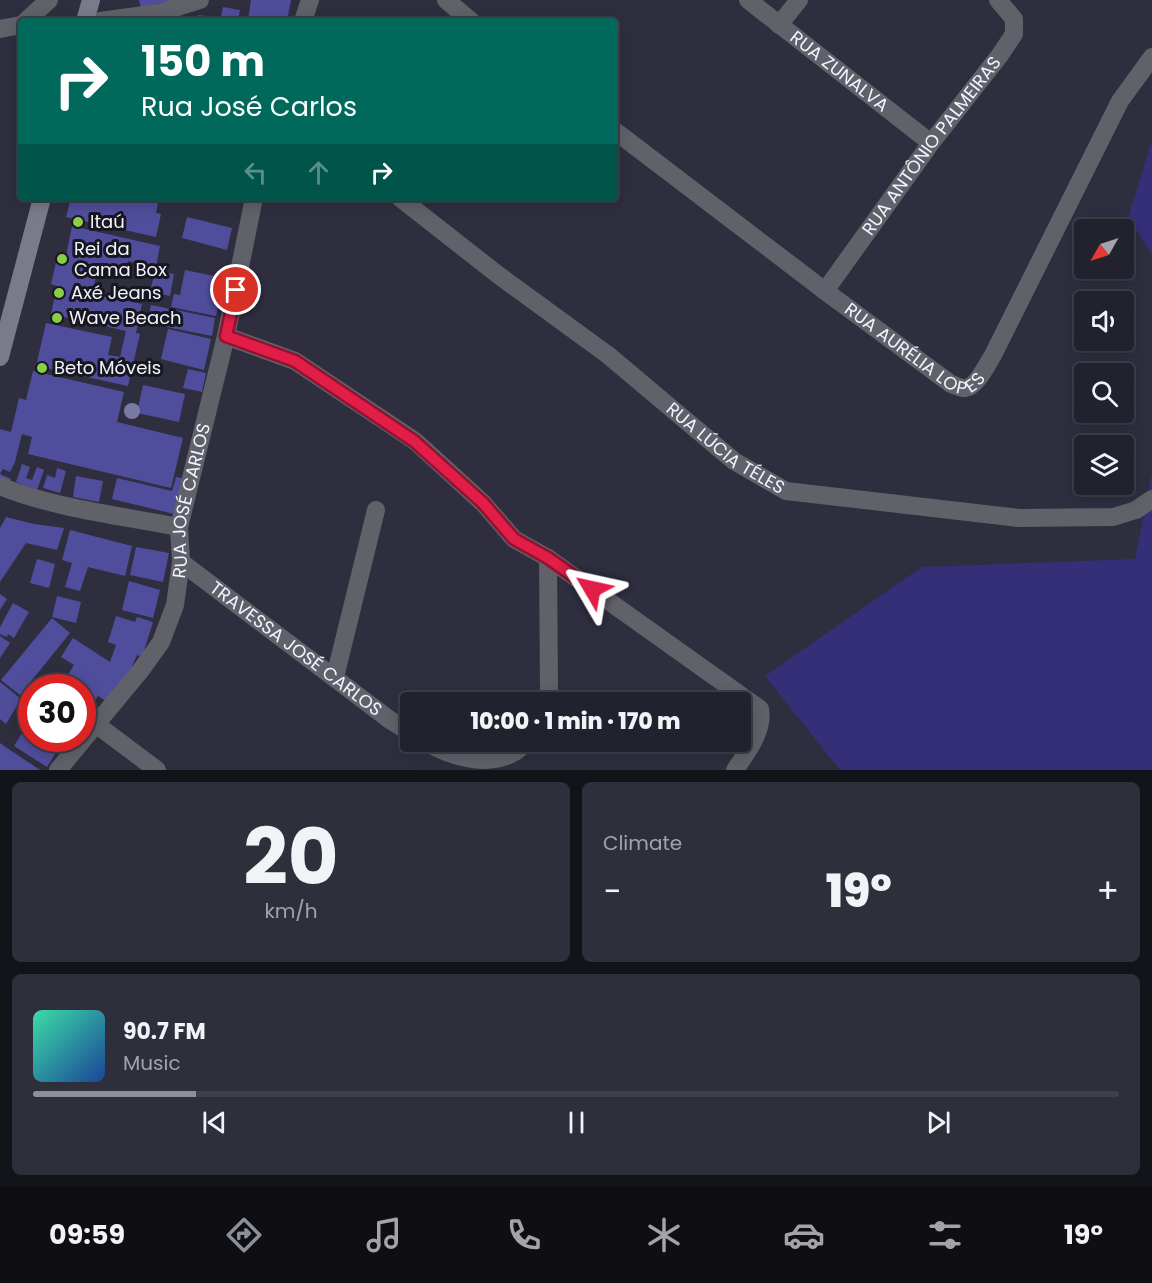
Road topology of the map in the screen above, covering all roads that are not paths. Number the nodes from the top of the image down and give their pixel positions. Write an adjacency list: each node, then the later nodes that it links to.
1 (49, 0): 9 (street)
2 (91, 0): 10 (main road)
3 (200, 0): 11 (street)
4 (310, 0): 12 (street)
5 (446, 0): 13 (street)
6 (747, 0): 15 (street, RUA ZUNALVA)
7 (799, 0): 15 (street)
8 (998, 0): 19 (street, RUA ANTÔNIO PALMEIRAS)
9 (29, 18)
10 (86, 18)
11 (122, 18)
12 (304, 18)
13 (467, 18)
14 (18, 26): 16 (street)
15 (778, 26): 19 (street, RUA ZUNALVA)
16 (0, 29)
17 (1152, 57): 23 (street, RUA AURÉLIA LOPES)
18 (618, 133): 23 (street, RUA AURÉLIA LOPES)
19 (931, 142): 23 (street, RUA ANTÔNIO PALMEIRAS)
20 (41, 201): 25 (main road)
21 (253, 201): 24 (street, RUA JOSÉ CARLOS)
22 (404, 201): 27 (street, RUA LÚCIA TÉLES)
23 (825, 291)
24 (226, 336): 29 (street, RUA JOSÉ CARLOS); 30 (street)
25 (0, 357)
26 (0, 486): 29 (street)
27 (1152, 499)
28 (376, 510): 32 (street)
29 (179, 527): 31 (street, RUA JOSÉ CARLOS)
30 (548, 558): 33 (street); 40 (street)
31 (181, 562): 32 (street, TRAVESSA JOSÉ CARLOS); 34 (street, RUA JOSÉ CARLOS)
32 (335, 676): 35 (street, TRAVESSA JOSÉ CARLOS)
33 (548, 692)
34 (97, 724): 38 (street, RUA JOSÉ CARLOS); 39 (street)
35 (400, 726)
36 (447, 752): 37 (street)
37 (515, 752)
38 (58, 770)
39 (157, 770)
40 (735, 770)

